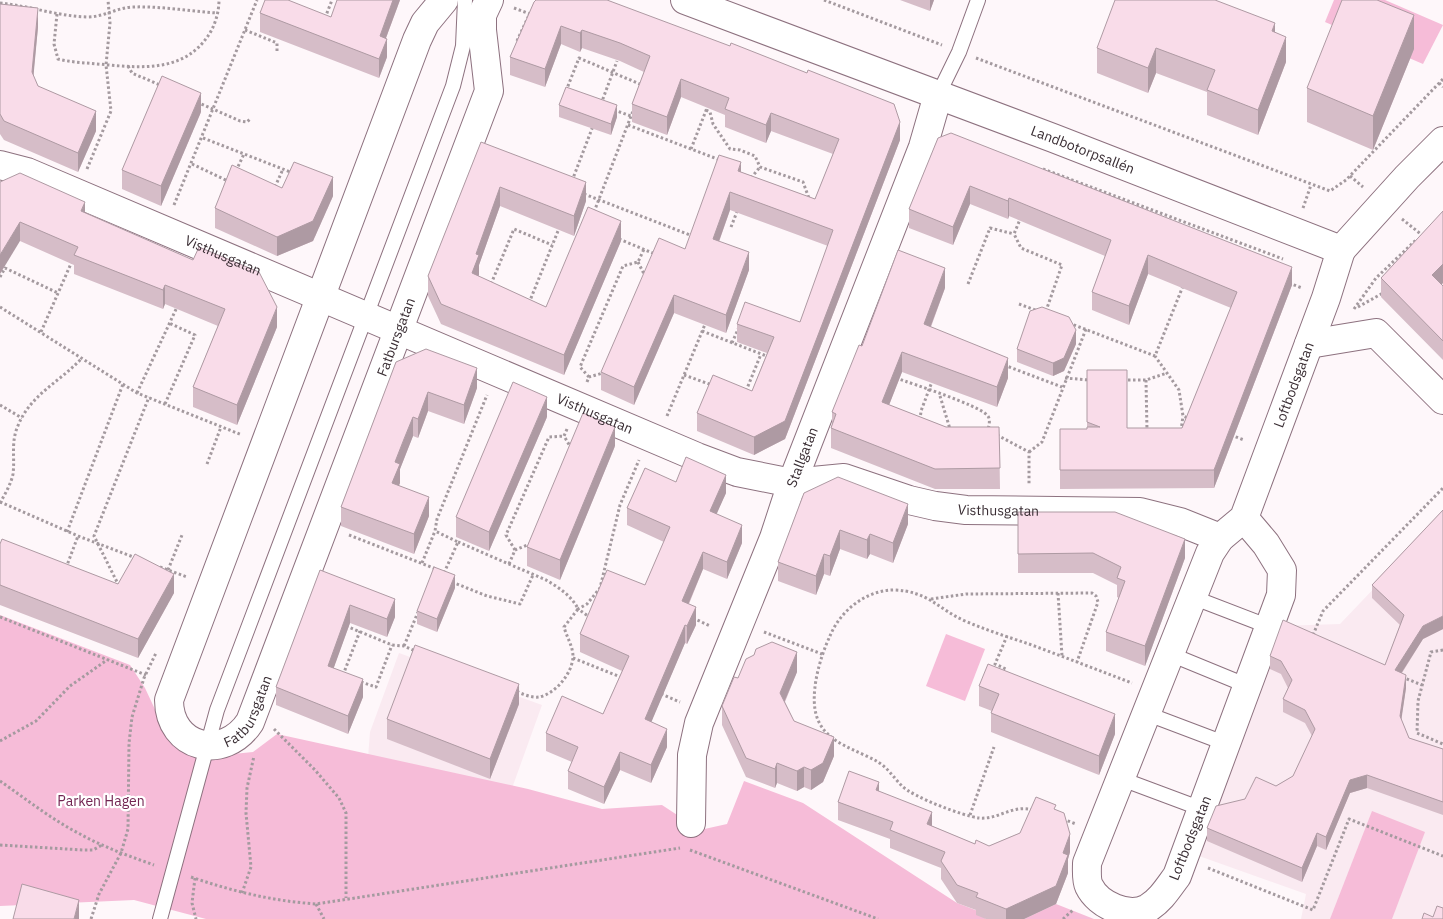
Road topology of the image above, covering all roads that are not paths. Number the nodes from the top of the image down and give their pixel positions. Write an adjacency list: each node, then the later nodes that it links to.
1 (444, 0): 10 (street, Fatbursgatan)
2 (465, 0): 5 (lane)
3 (685, 0): 6 (street, Landbotorpsallén)
4 (978, 0): 6 (lane)
5 (478, 18): 11 (lane); 12 (street, Fatbursgatan)
6 (938, 95): 9 (street, Landbotorpsallén); 15 (street, Stallgatan)
7 (1443, 141): 9 (street)
8 (0, 164): 10 (street, Visthusgatan)
9 (1342, 250): 13 (street, Loftbodsgatan)
10 (320, 296): 11 (street, Visthusgatan); 24 (street, Fatbursgatan)
11 (367, 315): 12 (street, Visthusgatan); 24 (lane)
12 (400, 329): 15 (street, Visthusgatan); 24 (street, Fatbursgatan)
13 (1309, 344): 14 (street); 16 (street, Loftbodsgatan)
14 (1443, 400)
15 (792, 482): 17 (street, Visthusgatan); 27 (street, Stallgatan)
16 (1244, 518): 17 (street, Loftbodsgatan); 19 (street, Loftbodsgatan)
17 (1220, 538): 18 (street, Loftbodsgatan)
18 (1192, 597): 19 (lane); 20 (street, Loftbodsgatan)
19 (1271, 622): 21 (street, Loftbodsgatan)
20 (1170, 654): 21 (lane); 22 (street, Loftbodsgatan)
21 (1248, 686): 23 (street, Loftbodsgatan)
22 (1150, 703): 23 (lane); 25 (street, Loftbodsgatan)
23 (1226, 744): 26 (street, Loftbodsgatan)
24 (207, 746): 28 (lane)
25 (1119, 778): 26 (lane); 26 (street, Loftbodsgatan)
26 (1202, 809)
27 (691, 823)
28 (160, 919)

